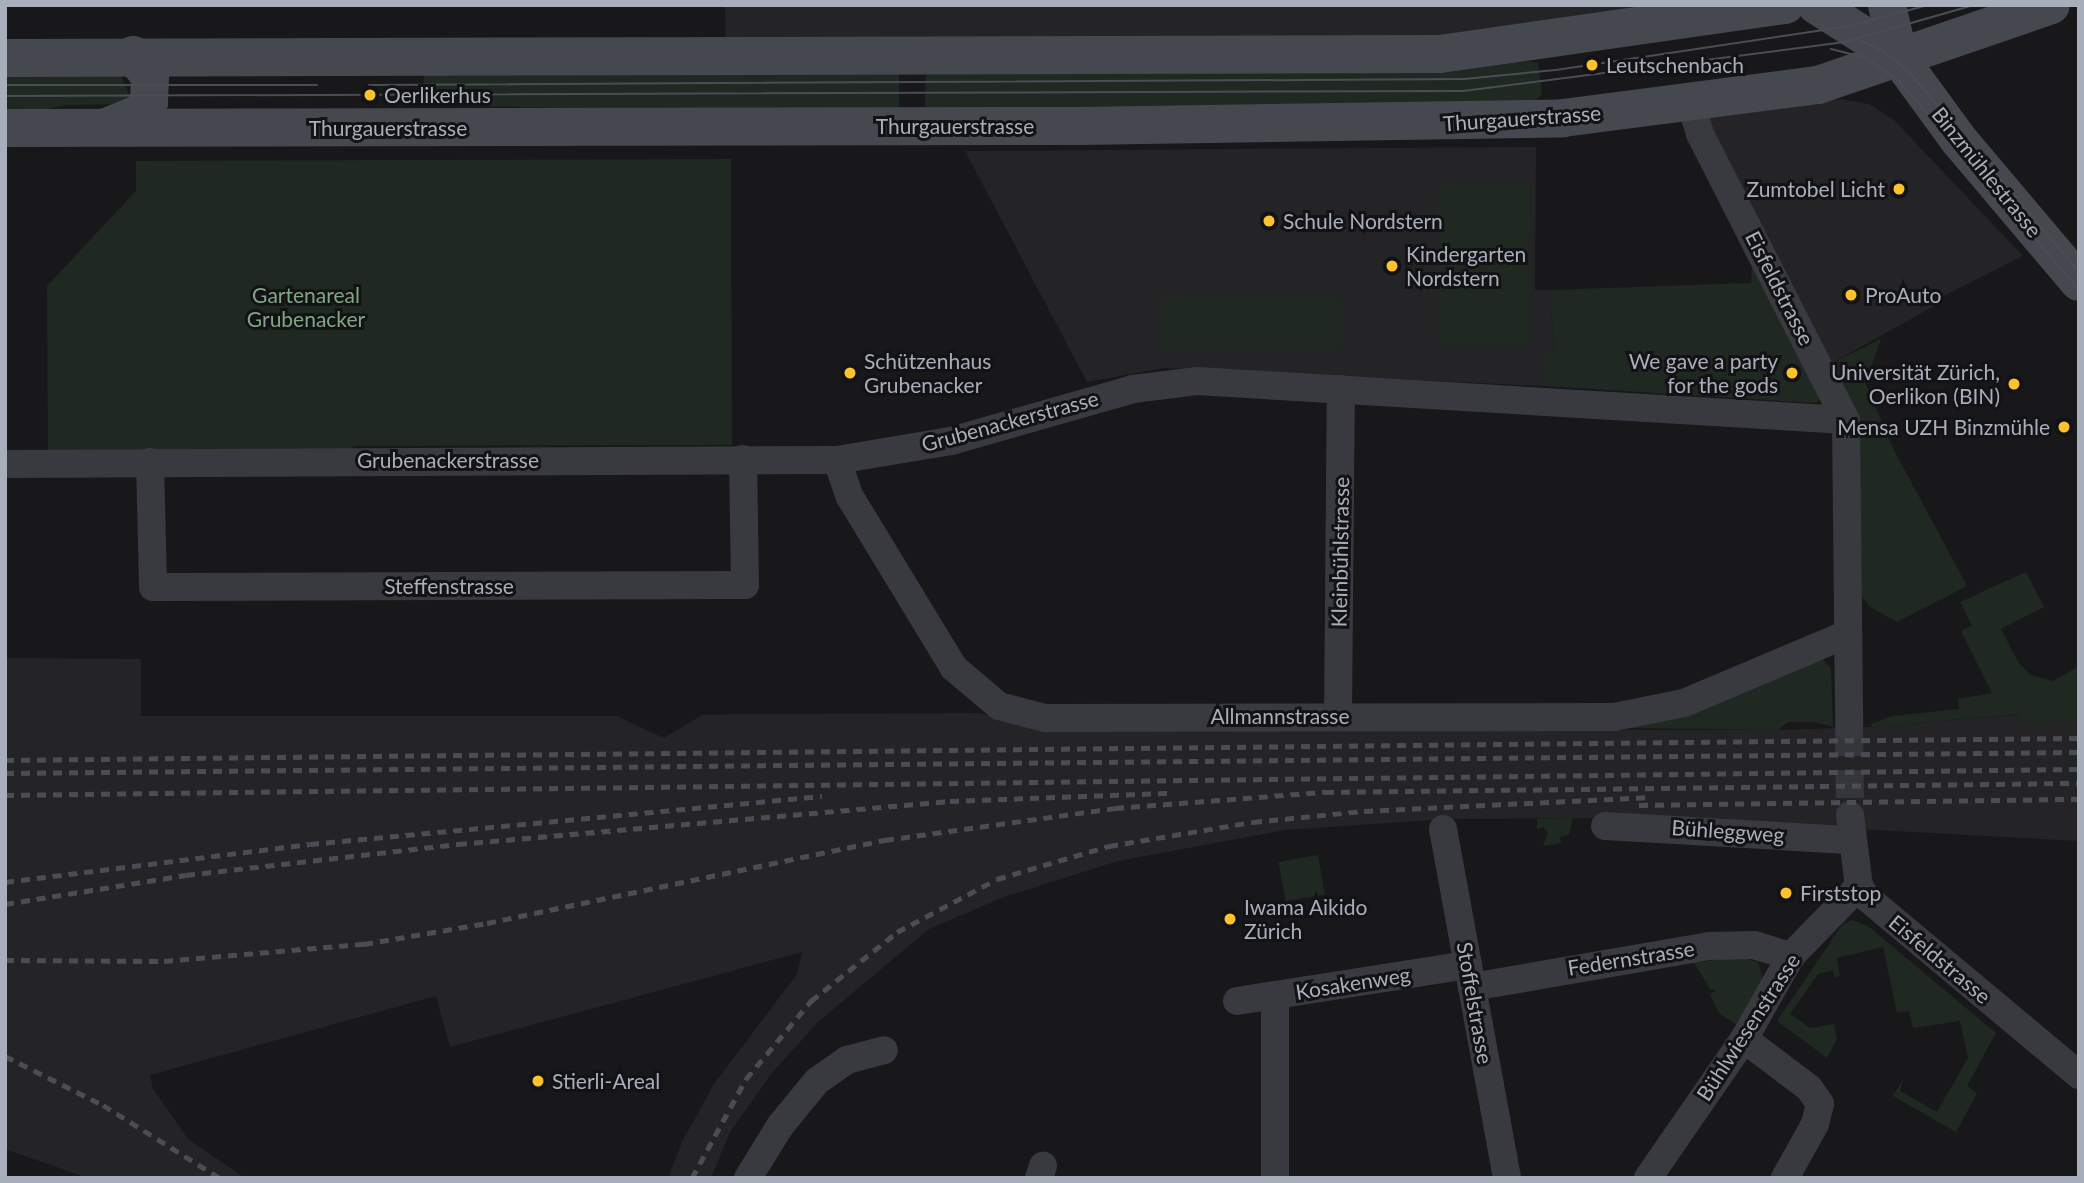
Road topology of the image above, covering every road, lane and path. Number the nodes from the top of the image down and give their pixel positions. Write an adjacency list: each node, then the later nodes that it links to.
1 (1786, 5): 5 (main road)
2 (1816, 5): 7 (main road)
3 (1887, 5): 7 (main road)
4 (2051, 5): 7 (main road, Thurgauerstrasse)
5 (133, 55): 6 (main road); 10 (main road)
6 (5, 58)
7 (1899, 58): 8 (main road, Thurgauerstrasse); 11 (main road, Binzmühlestrasse)
8 (1691, 104): 10 (main road, Thurgauerstrasse); 13 (street, Eisfeldstrasse)
9 (5, 128): 10 (main road, Thurgauerstrasse)
10 (104, 128)
11 (2079, 282)
12 (1341, 388): 13 (street, Grubenackerstrasse); 15 (street, Grubenackerstrasse); 19 (street, Kleinbühlstrasse)
13 (1846, 420): 18 (street, Eisfeldstrasse)
14 (743, 459): 15 (street, Grubenackerstrasse); 16 (street, Grubenackerstrasse); 16 (street, Steffenstrasse)
15 (837, 460): 19 (street, Allmannstrasse)
16 (150, 462): 17 (street, Grubenackerstrasse)
17 (5, 464)
18 (1847, 635): 19 (street, Allmannstrasse); 20 (street, Eisfeldstrasse)
19 (1338, 716)
20 (1849, 729)
21 (1605, 825): 23 (street, Bühleggweg)
22 (1443, 829): 25 (street, Stoffelstrasse)
23 (1859, 886): 24 (street, Bühlwiesenstrasse); 30 (street, Eisfeldstrasse)
24 (1791, 956): 25 (street, Federnstrasse); 28 (street, Bühlwiesenstrasse)
25 (1470, 976): 26 (street, Kosakenweg); 33 (street, Stoffelstrasse)
26 (1275, 995): 27 (street, Kosakenweg); 32 (street)
27 (1237, 1001)
28 (1744, 1039): 34 (street, Bühlwiesenstrasse); 35 (street)
29 (884, 1050): 31 (street)
30 (2079, 1075)
31 (748, 1178)
32 (1275, 1178)
33 (1507, 1178)
34 (1648, 1178)
35 (1785, 1178)

